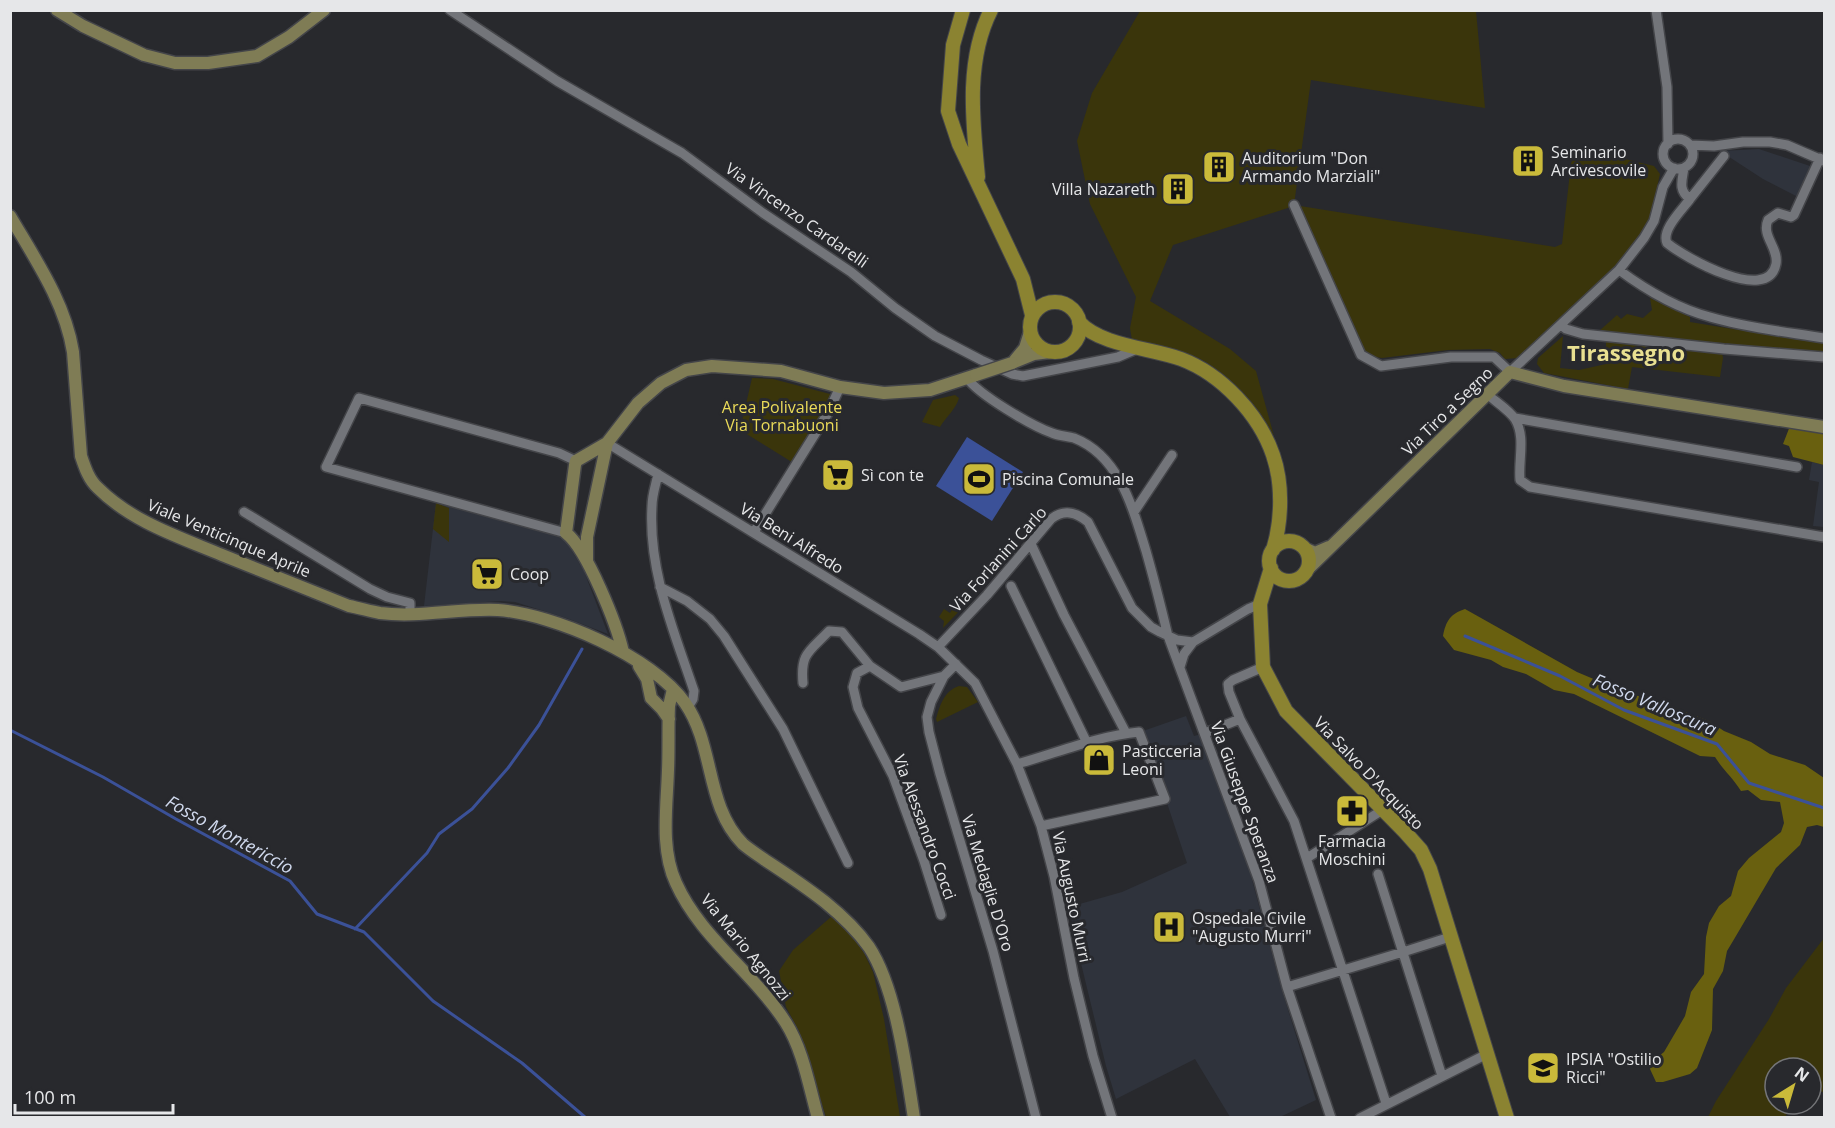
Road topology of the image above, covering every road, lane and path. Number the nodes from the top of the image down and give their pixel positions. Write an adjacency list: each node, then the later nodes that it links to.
1 (57, 10): 2 (main road)
2 (324, 10)
3 (450, 10): 31 (street, Via Vincenzo Cardarelli)
4 (963, 10): 16 (main road)
5 (991, 10): 16 (main road)
6 (1656, 10): 7 (street)
7 (1668, 144): 8 (street); 13 (street)
8 (1690, 145): 9 (street); 11 (street)
9 (1714, 146): 11 (street); 12 (street)
10 (1724, 156): 18 (street)
11 (1693, 157): 15 (street)
12 (1822, 160): 18 (street)
13 (1666, 162): 14 (street); 17 (street)
14 (1674, 168): 15 (street); 17 (street)
15 (1684, 168): 18 (street)
16 (979, 185): 22 (main road)
17 (1663, 187): 21 (street)
18 (1690, 199)
19 (1294, 205): 35 (street)
20 (10, 216): 64 (main road, Viale Venticinque Aprile)
21 (1619, 270): 26 (street); 29 (street)
22 (1023, 279): 23 (main road); 24 (main road)
23 (1049, 302): 24 (main road); 25 (main road)
24 (1032, 315): 27 (main road)
25 (1079, 322): 28 (main road); 30 (main road)
26 (1561, 325): 33 (street); 35 (street)
27 (1030, 332): 32 (main road); 34 (main road)
28 (1104, 338): 30 (main road); 31 (main road)
29 (1824, 338)
30 (1074, 343): 32 (main road)
31 (1141, 348): 48 (main road)
32 (1050, 352): 34 (main road)
33 (1824, 357)
34 (1012, 363): 36 (main road, bridge)
35 (1510, 372): 38 (main road, Via Tiro a Segno); 40 (main road, Via Tiro a Segno)
36 (972, 377): 37 (main road); 47 (street, Via Giuseppe Speranza)
37 (840, 387): 41 (main road); 49 (street)
38 (1487, 394): 39 (street); 55 (main road, Via Tiro a Segno)
39 (1515, 418): 44 (street); 52 (street)
40 (1824, 426)
41 (607, 443): 43 (main road); 45 (street, Via Beni Alfredo); 51 (main road)
42 (1172, 455): 47 (street)
43 (576, 461): 50 (main road); 50 (street)
44 (1797, 467)
45 (658, 474): 49 (street, Via Beni Alfredo); 62 (street)
46 (244, 512): 64 (street)
47 (1134, 513): 66 (street, Via Giuseppe Speranza)
48 (1280, 521): 54 (main road); 56 (main road)
49 (754, 532): 68 (street, Via Beni Alfredo)
50 (569, 535): 51 (main road); 57 (main road)
51 (587, 537): 57 (main road)
52 (1824, 537)
53 (1031, 544): 66 (street, Via Forlanini Carlo); 68 (street, Via Forlanini Carlo); 83 (street)
54 (1299, 545): 55 (main road); 56 (main road); 59 (main road)
55 (1333, 545): 59 (main road, Via Tiro a Segno)
56 (1273, 550): 58 (main road)
57 (587, 561): 69 (main road)
58 (1271, 568): 60 (main road); 63 (main road)
59 (1305, 572): 60 (main road)
60 (1284, 580): 65 (main road)
61 (1011, 586): 85 (street)
62 (660, 587): 80 (street); 90 (street)
63 (1260, 604): 65 (main road, Via Salvo D'Acquisto); 67 (street)
64 (410, 613): 69 (main road, Viale Venticinque Aprile)
65 (1262, 624): 74 (main road, Via Salvo D'Acquisto)
66 (1168, 636): 67 (street); 73 (street, Via Giuseppe Speranza)
67 (1193, 642): 73 (street)
68 (938, 648): 71 (street, Via Beni Alfredo)
69 (623, 652): 70 (main road, Viale Venticinque Aprile)
70 (634, 660): 77 (main road, Viale Venticinque Aprile); 78 (main road, Viale Venticinque Aprile)
71 (956, 664): 75 (street, Via Medaglie D'Oro); 86 (street, Via Augusto Murri)
72 (870, 666): 75 (street); 76 (street); 92 (street, Via Alessandro Cocci)
73 (1180, 667): 84 (street, Via Giuseppe Speranza)
74 (1263, 667): 81 (street); 87 (main road, Via Salvo D'Acquisto)
75 (944, 676): 103 (street, Via Medaglie D'Oro)
76 (802, 682)
77 (649, 690): 78 (main road); 79 (main road, Viale Venticinque Aprile)
78 (669, 690): 79 (main road); 80 (main road, Viale Venticinque Aprile); 82 (main road, Via Mario Agnozzi)
79 (656, 703): 82 (main road)
80 (689, 710): 102 (main road)
81 (1240, 719): 84 (street); 89 (street)
82 (670, 722): 101 (main road, Via Mario Agnozzi)
83 (1126, 733): 85 (street); 88 (street)
84 (1204, 733): 96 (street, Via Giuseppe Speranza)
85 (1087, 743): 86 (street)
86 (1017, 764): 88 (street, Via Augusto Murri)
87 (1384, 809): 89 (street); 93 (main road, Via Salvo D'Acquisto)
88 (1041, 826): 104 (street, Via Augusto Murri)
89 (1307, 858): 95 (street)
90 (848, 863)
91 (1378, 874): 94 (street)
92 (941, 915)
93 (1450, 937): 94 (street); 97 (main road, Via Salvo D'Acquisto)
94 (1403, 952): 95 (street); 98 (street)
95 (1343, 970): 96 (street); 100 (street)
96 (1287, 987): 105 (street, Via Giuseppe Speranza)
97 (1487, 1054): 98 (street); 99 (main road, Via Salvo D'Acquisto)
98 (1442, 1076): 100 (street)
99 (1498, 1085): 107 (main road, Via Salvo D'Acquisto); 108 (main road, Via Salvo D'Acquisto)
100 (1386, 1103): 106 (street)
101 (818, 1118)
102 (914, 1118)
103 (1036, 1118)
104 (1112, 1118)
105 (1331, 1118)
106 (1360, 1118)
107 (1507, 1118)
108 (1511, 1118)

